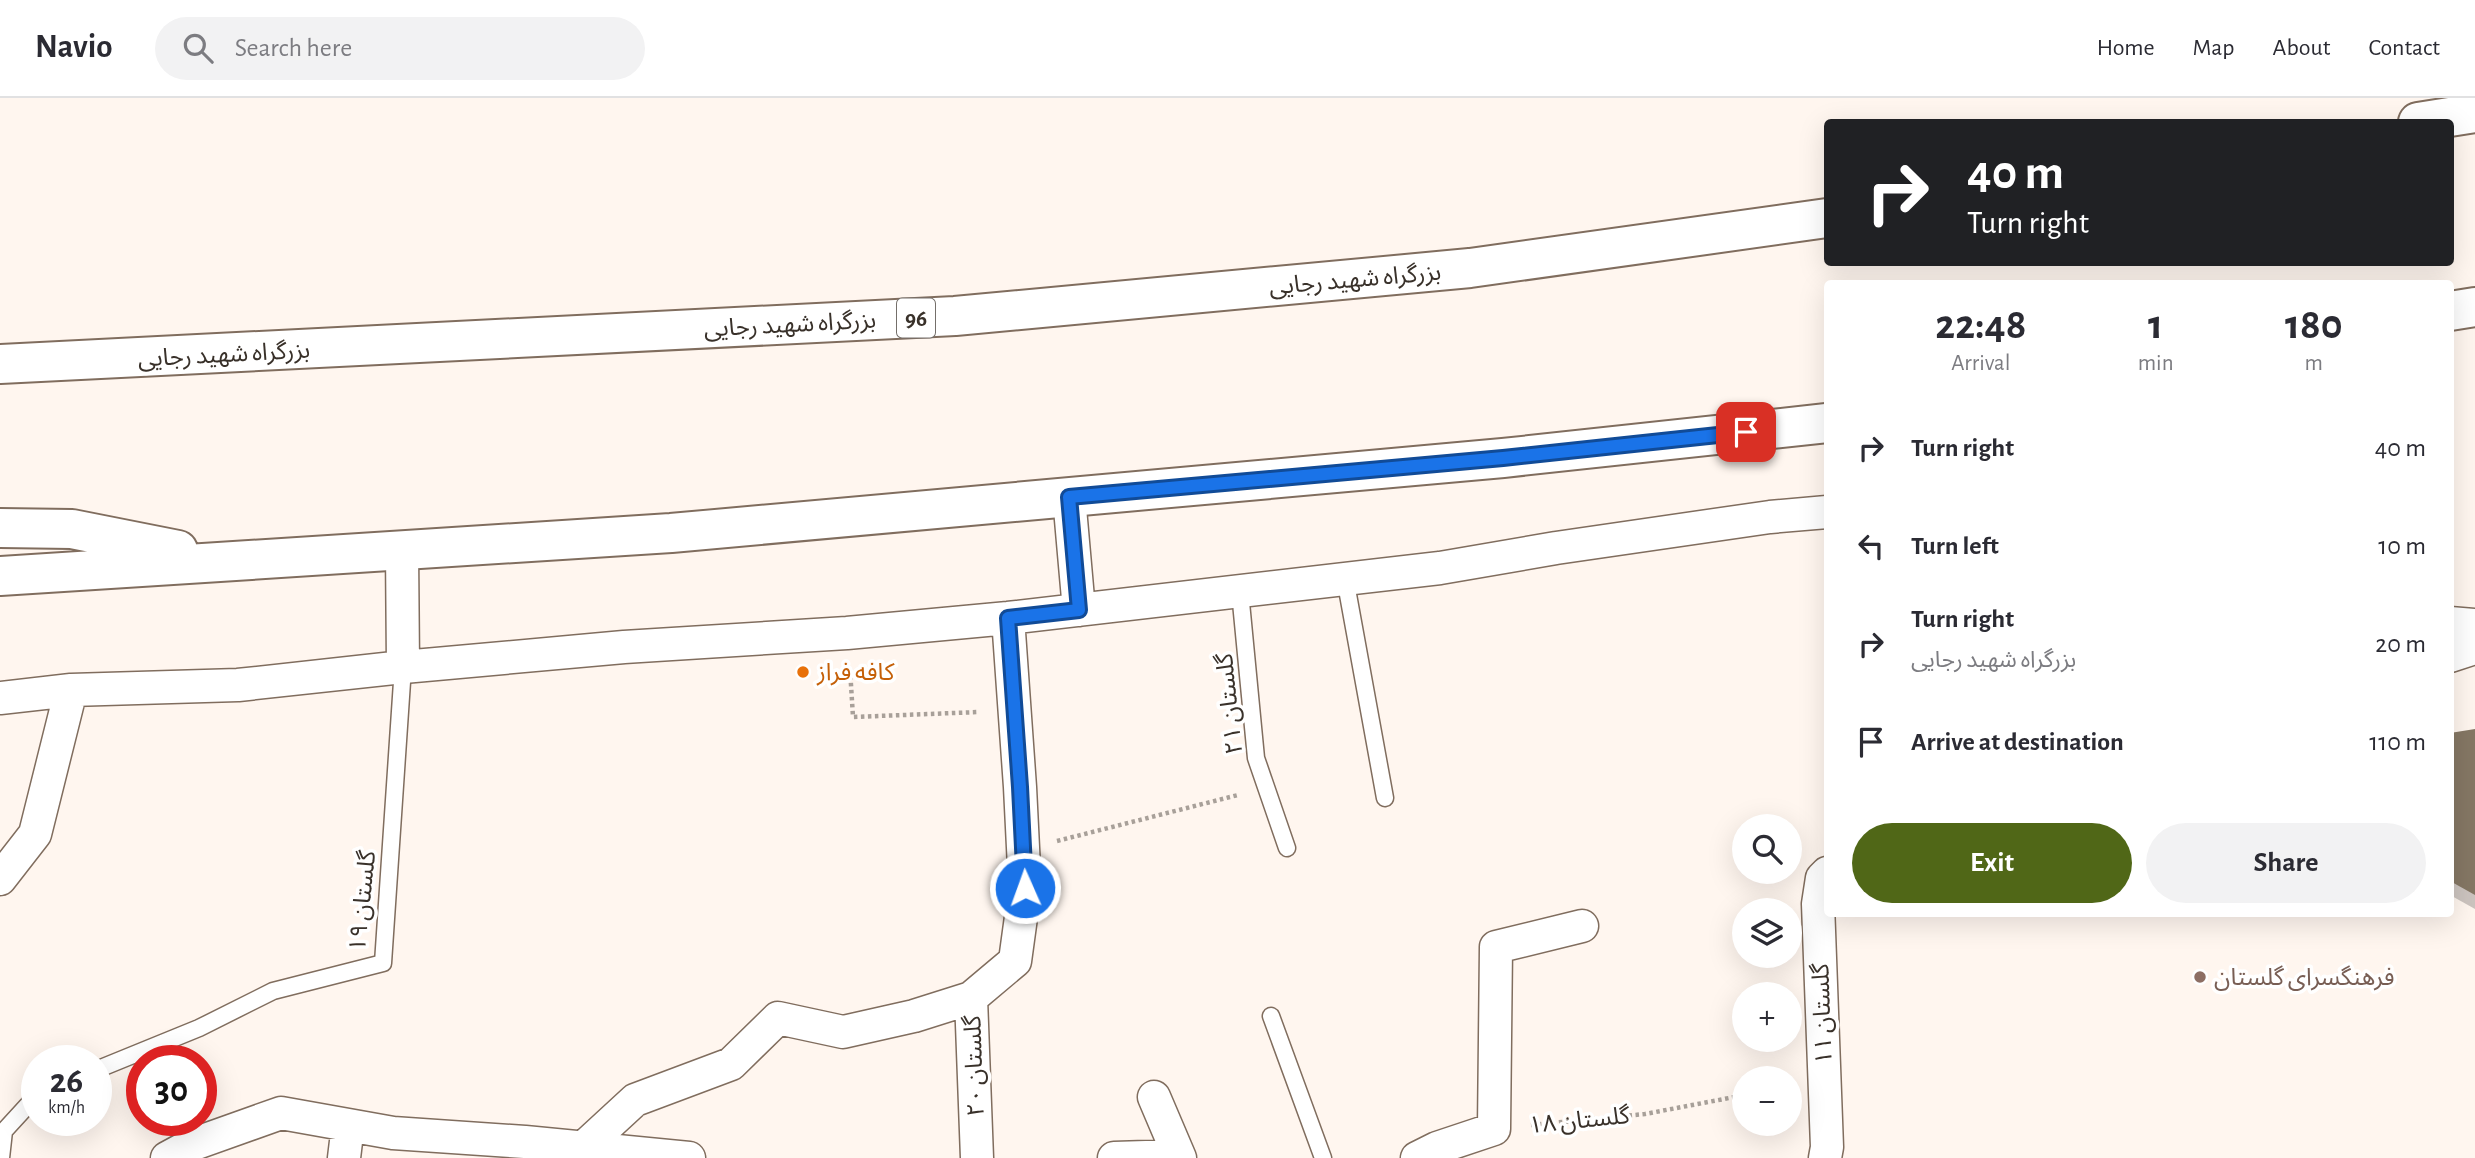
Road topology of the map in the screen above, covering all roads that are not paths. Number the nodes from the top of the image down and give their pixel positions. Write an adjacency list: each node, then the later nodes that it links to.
1 (2475, 113): 2 (highway)
2 (2437, 119)
3 (1824, 218): 6 (highway, بزرگراه شهید رجایی / 96)
4 (2475, 307): 5 (highway)
5 (2454, 311)
6 (0, 364)
7 (1824, 423): 8 (highway)
8 (1069, 497): 11 (highway); 16 (street)
9 (1824, 512): 14 (street)
10 (0, 528): 12 (highway)
11 (402, 550): 12 (highway); 22 (street)
12 (230, 561): 13 (highway)
13 (0, 576)
14 (1345, 578): 15 (street); 25 (lane)
15 (1240, 592): 16 (street); 26 (lane, گلستان ۲۱)
16 (1079, 610): 17 (street)
17 (1008, 618): 22 (street); 30 (street, گلستان ۲۰)
18 (2454, 623): 19 (street)
19 (2475, 625)
20 (2475, 648): 21 (street)
21 (2454, 655)
22 (403, 667): 23 (street); 32 (lane, گلستان ۱۹)
23 (71, 690): 24 (street); 28 (street)
24 (0, 698)
25 (1385, 798)
26 (1287, 848)
27 (1824, 876): 47 (street, گلستان ۱۱)
28 (0, 879)
29 (1581, 926): 46 (street, گلستان ۱۸)
30 (971, 998): 37 (street); 43 (street, گلستان ۲۰)
31 (1271, 1016): 45 (lane)
32 (112, 1063)
33 (1154, 1097): 38 (street)
34 (21, 1112): 39 (lane)
35 (348, 1125): 36 (street); 37 (street); 41 (street)
36 (234, 1144): 40 (street)
37 (582, 1152): 42 (street)
38 (1179, 1157): 44 (street)
39 (1, 1158)
40 (167, 1158)
41 (344, 1158)
42 (689, 1158)
43 (977, 1158)
44 (1114, 1158)
45 (1323, 1158)
46 (1417, 1158)
47 (1825, 1158)

